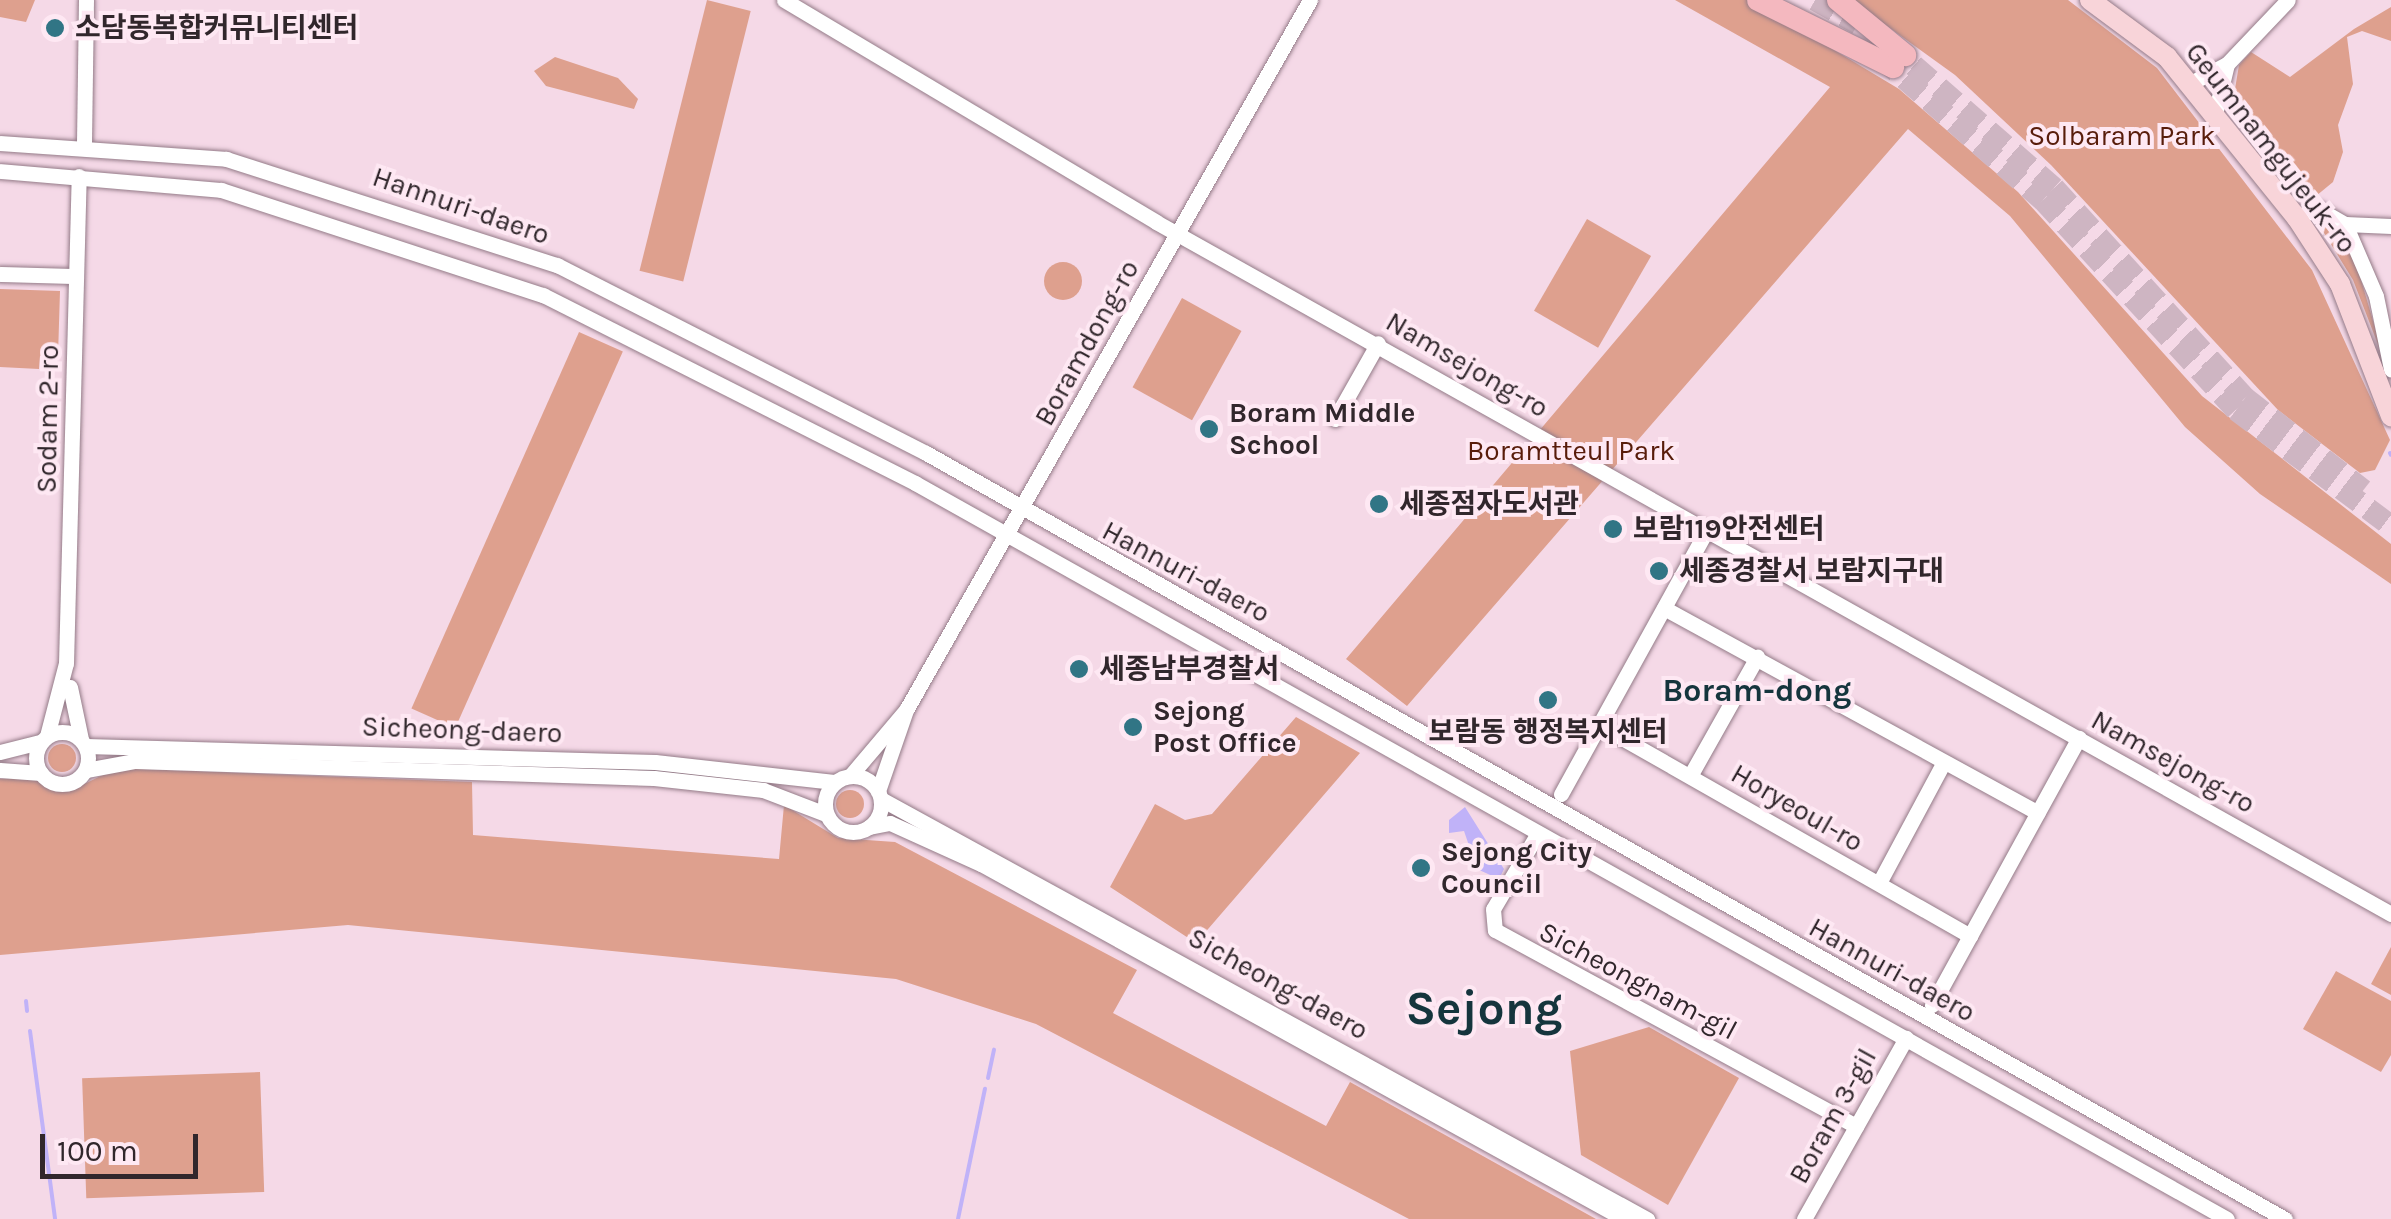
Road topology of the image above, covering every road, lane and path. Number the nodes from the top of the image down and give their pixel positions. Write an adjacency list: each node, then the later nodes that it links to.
1 (86, 0): 11 (street)
2 (784, 0): 18 (street, Namsejong-ro)
3 (1310, 0): 18 (street, Boramdong-ro)
4 (1758, 0): 5 (highway)
5 (1838, 0)
6 (2090, 0): 9 (main road, Geumnamgujeuk-ro)
7 (2288, 0): 8 (street)
8 (2228, 64): 9 (street); 10 (street)
9 (2190, 84): 10 (main road, Geumnamgujeuk-ro)
10 (2215, 114): 15 (main road, Geumnamgujeuk-ro)
11 (84, 142): 12 (street, Hannuri-daero); 25 (street, Hannuri-daero)
12 (0, 143)
13 (0, 171): 14 (street, Hannuri-daero)
14 (79, 176): 20 (street, Sodam 2-ro); 27 (street, Hannuri-daero)
15 (2297, 218): 16 (street); 23 (main road, Geumnamgujeuk-ro)
16 (2344, 224): 17 (street); 22 (street)
17 (2391, 226)
18 (1180, 232): 21 (street, Namsejong-ro); 25 (street, Boramdong-ro)
19 (0, 274): 20 (street)
20 (74, 276): 30 (street, Sodam 2-ro)
21 (1378, 343): 24 (street); 26 (street, Namsejong-ro)
22 (2391, 369)
23 (2390, 407)
24 (1335, 419)
25 (1022, 510): 27 (street, Boramdong-ro); 43 (street, Hannuri-daero)
26 (1706, 531): 28 (street); 33 (street, Namsejong-ro)
27 (1007, 537): 31 (street, Boramdong-ro); 50 (street, Hannuri-daero)
28 (1664, 608): 29 (street); 32 (street)
29 (1757, 657): 37 (street); 41 (street)
30 (66, 663): 34 (street); 35 (street)
31 (906, 710): 42 (street); 45 (street)
32 (1600, 725): 41 (street, Horyeoul-ro); 44 (street)
33 (2078, 738): 46 (street); 52 (street, Namsejong-ro)
34 (44, 739): 35 (street, Sicheong-daero); 36 (street); 40 (street)
35 (84, 743): 39 (street); 42 (street, Sicheong-daero)
36 (0, 752)
37 (1944, 762): 46 (street); 51 (street)
38 (0, 770): 40 (street)
39 (86, 770): 40 (street, Sicheong-daero); 47 (street, Sicheong-daero)
40 (41, 772)
41 (1690, 776): 51 (street, Horyeoul-ro)
42 (842, 779): 45 (street, Sicheong-daero); 47 (street)
43 (1532, 794): 44 (street); 48 (street, Hannuri-daero)
44 (1561, 794): 48 (street)
45 (879, 795): 49 (street); 60 (street, Sicheong-daero)
46 (2038, 813): 53 (street)
47 (826, 814): 49 (street, Sicheong-daero)
48 (1578, 818): 54 (street, Hannuri-daero)
49 (869, 827): 59 (street, Sicheong-daero)
50 (1538, 832): 57 (street, Hannuri-daero); 58 (street, Sicheongnam-gil)
51 (1879, 883): 53 (street, Horyeoul-ro)
52 (2391, 914)
53 (1970, 936): 55 (street)
54 (1886, 996): 55 (street); 56 (street, Hannuri-daero)
55 (1932, 1005): 56 (street)
56 (1959, 1036): 63 (street, Hannuri-daero)
57 (1906, 1038): 58 (street, Boram 3-gil); 62 (street, Hannuri-daero)
58 (1856, 1126): 61 (street, Boram 3-gil)
59 (1624, 1219)
60 (1646, 1219)
61 (1804, 1219)
62 (2227, 1219)
63 (2284, 1219)

